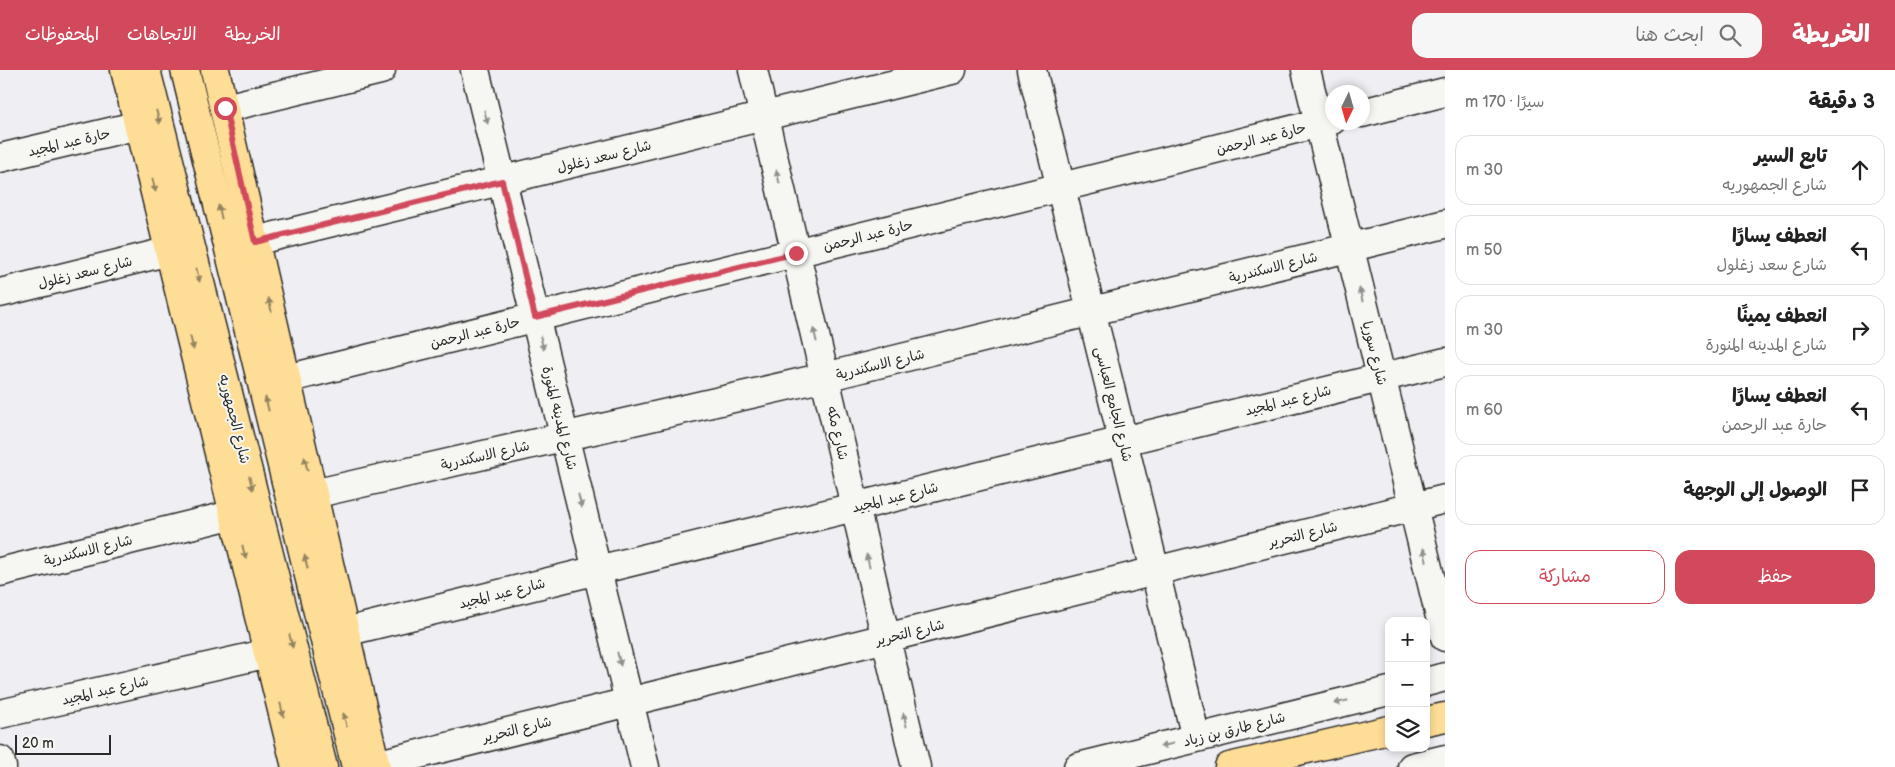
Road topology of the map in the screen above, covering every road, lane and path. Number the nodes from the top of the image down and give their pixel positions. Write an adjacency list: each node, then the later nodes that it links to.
1 (125, 70): 17 (main road, شارع الجمهوريه)
2 (146, 70): 62 (main road, شارع الجمهوريه, one-way to 62)
3 (185, 70): 59 (main road, one-way to 3)
4 (215, 70): 12 (main road)
5 (382, 70): 12 (street)
6 (475, 70): 20 (street, شارع المدينه المنورة, one-way to 20)
7 (753, 70): 14 (street, شارع مكه)
8 (952, 70): 14 (street, شارع سعد زغلول)
9 (1032, 70): 21 (street, شارع الجامع العباسى)
10 (1306, 70): 15 (street, شارع سوريا)
11 (1445, 92): 13 (street)
12 (225, 108): 23 (main road)
13 (1370, 111)
14 (764, 116): 20 (street, شارع سعد زغلول); 26 (street, شارع مكه, one-way to 14)
15 (1325, 119)
16 (1325, 122): 21 (street, حارة عبد الرحمن)
17 (139, 126): 19 (street, حارة عبد المجيد); 25 (main road, شارع الجمهوريه, one-way to 25)
18 (1327, 130): 24 (street, شارع سوريا)
19 (0, 158)
20 (502, 181): 23 (street, شارع سعد زغلول); 29 (street, شارع المدينه المنورة)
21 (1060, 187): 26 (street, حارة عبد الرحمن); 28 (street, شارع الجامع العباسى)
22 (1445, 224): 24 (street, شارع الاسكندرية)
23 (255, 242): 32 (main road, one-way to 23)
24 (1349, 248): 28 (street, شارع الاسكندرية); 33 (street, شارع سوريا, one-way to 24)
25 (170, 251): 27 (street, شارع سعد زغلول); 40 (main road, شارع الجمهوريه, one-way to 40)
26 (796, 253): 29 (street, حارة عبد الرحمن); 31 (street, شارع مكه, one-way to 26)
27 (0, 293)
28 (1091, 312): 31 (street, شارع الاسكندرية); 35 (street, شارع الجامع العباسى)
29 (535, 317): 32 (street, حارة عبد الرحمن); 34 (street, شارع المدينه المنورة, one-way to 34)
30 (1445, 362): 33 (street, شارع عبد المجيد)
31 (825, 377): 34 (street, شارع الاسكندرية); 38 (street, شارع مكه)
32 (286, 378): 36 (main road, one-way to 32)
33 (1381, 378): 35 (street, شارع عبد المجيد); 39 (street, شارع سوريا)
34 (564, 437): 36 (street, شارع الاسكندرية); 41 (street, شارع المدينه المنورة, one-way to 41)
35 (1123, 441): 38 (street, شارع عبد المجيد); 42 (street, شارع الجامع العباسى)
36 (313, 494): 44 (main road)
37 (1445, 499): 39 (street, شارع التحرير)
38 (855, 507): 41 (street, شارع عبد المجيد); 46 (street, شارع مكه, one-way to 38)
39 (1413, 507): 42 (street, شارع التحرير); 45 (street, شارع سوريا, one-way to 39)
40 (235, 514): 43 (street, شارع الاسكندرية); 47 (main road, شارع الجمهوريه, one-way to 47)
41 (597, 570): 44 (street, شارع عبد المجيد); 51 (street, شارع المدينه المنورة, one-way to 51)
42 (1155, 571): 46 (street, شارع التحرير); 56 (street, شارع الجامع العباسى)
43 (0, 572)
44 (345, 632): 59 (main road)
45 (1445, 637)
46 (886, 638): 51 (street, شارع التحرير); 64 (street, شارع مكه, one-way to 46)
47 (268, 653): 52 (street, شارع عبد المجيد); 61 (main road, شارع الجمهوريه, one-way to 61)
48 (1445, 677): 49 (street)
49 (1430, 681)
50 (1385, 692): 56 (street, شارع طارق بن زياد, one-way to 56)
51 (629, 701): 59 (street, شارع التحرير); 63 (street, شارع المدينه المنورة)
52 (0, 714)
53 (1445, 717): 54 (main road)
54 (1430, 720)
55 (1385, 731): 66 (main road)
56 (1196, 738): 65 (street, شارع طارق بن زياد, one-way to 65)
57 (1445, 759): 67 (street)
58 (0, 760): 60 (street)
59 (369, 766)
60 (2, 767)
61 (296, 767)
62 (323, 767)
63 (645, 767)
64 (916, 767)
65 (1078, 767)
66 (1229, 767)
67 (1412, 767)

